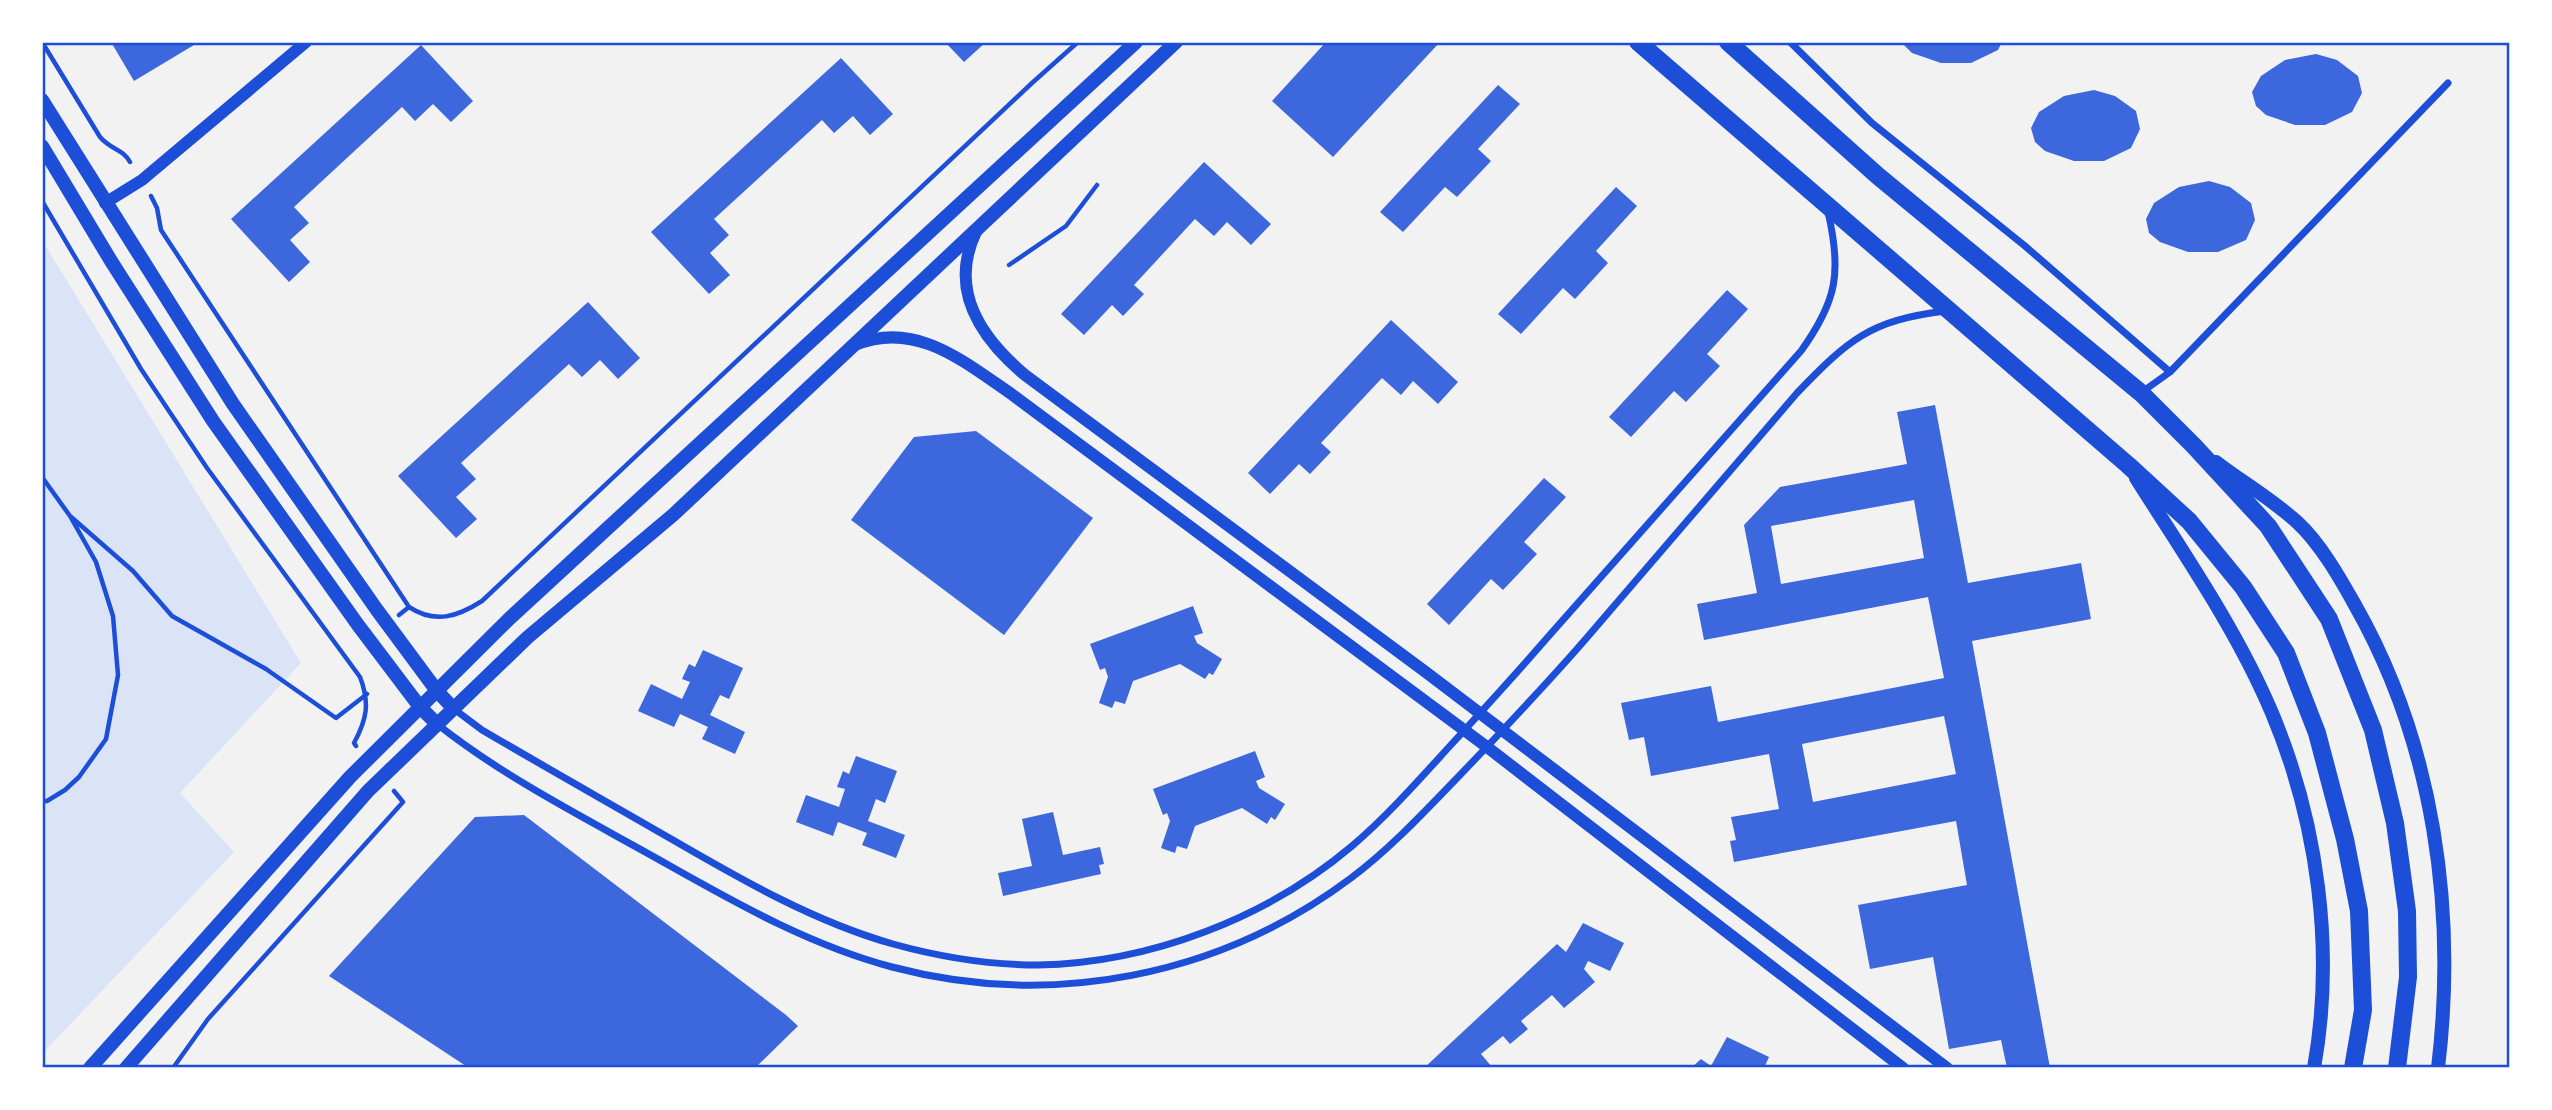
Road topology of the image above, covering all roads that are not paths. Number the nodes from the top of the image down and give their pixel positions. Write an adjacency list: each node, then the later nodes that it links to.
1 (306, 42): 10 (street)
2 (1136, 42): 19 (main road)
3 (1176, 42): 12 (main road)
4 (1638, 42): 11 (main road)
5 (1728, 42): 16 (main road)
6 (1790, 42): 15 (street)
7 (2448, 83): 15 (street)
8 (42, 100): 10 (main road)
9 (42, 146): 20 (main road)
10 (105, 203): 19 (main road)
11 (1827, 208): 13 (main road); 22 (street)
12 (976, 230): 14 (main road); 22 (street)
13 (1951, 310): 18 (main road); 25 (street)
14 (852, 347): 21 (main road); 24 (street)
15 (2170, 372): 16 (street)
16 (2141, 393): 17 (main road)
17 (2194, 446): 33 (main road); 34 (main road)
18 (2128, 465): 31 (main road); 32 (main road)
19 (437, 691): 20 (main road); 21 (main road)
20 (420, 707): 23 (main road); 27 (main road)
21 (454, 709): 23 (main road); 24 (street)
22 (1479, 713): 24 (street); 25 (street)
23 (437, 724): 26 (street); 28 (main road)
24 (1464, 730): 26 (street)
25 (1503, 731): 26 (street); 30 (street)
26 (1487, 747): 29 (street)
27 (90, 1068)
28 (126, 1068)
29 (1903, 1068)
30 (1947, 1068)
31 (2314, 1068)
32 (2353, 1068)
33 (2397, 1068)
34 (2438, 1068)

